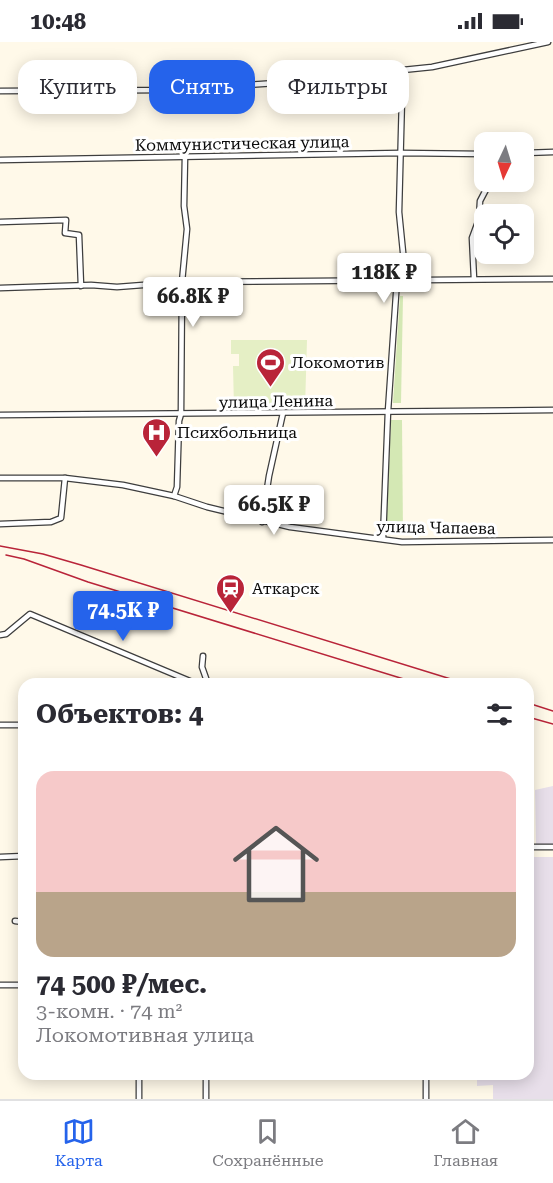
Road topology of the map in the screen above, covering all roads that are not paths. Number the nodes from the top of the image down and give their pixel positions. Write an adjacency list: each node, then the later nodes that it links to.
1 (548, 42): 2 (street)
2 (409, 70)
3 (267, 84): 4 (street)
4 (0, 91)
5 (402, 114): 7 (street)
6 (553, 152): 8 (street)
7 (401, 153): 9 (street, Коммунистическая улица); 10 (street, Коммунистическая улица); 16 (street)
8 (534, 153)
9 (474, 154)
10 (185, 156): 11 (street, Коммунистическая улица); 17 (street)
11 (0, 160)
12 (485, 192): 14 (street)
13 (0, 222): 18 (street)
14 (474, 279): 15 (street); 16 (street)
15 (553, 279)
16 (397, 280): 17 (street); 21 (street)
17 (182, 282): 18 (street); 23 (street)
18 (81, 286): 19 (street)
19 (0, 288)
20 (553, 410): 21 (street, улица Ленина)
21 (388, 411): 22 (street, улица Ленина); 30 (street)
22 (283, 413): 23 (street, улица Ленина); 28 (street)
23 (181, 414): 24 (street, улица Ленина); 27 (street)
24 (0, 415)
25 (0, 478): 26 (street, улица Чапаева)
26 (65, 478): 27 (street, улица Чапаева); 29 (street)
27 (174, 496): 28 (street, улица Чапаева)
28 (262, 522): 30 (street, улица Чапаева)
29 (0, 524)
30 (383, 539): 31 (street, улица Чапаева)
31 (553, 540)
32 (0, 635): 34 (street)
33 (203, 656): 35 (street)
34 (183, 678)
35 (206, 678)
36 (0, 725): 37 (street)
37 (18, 725)
38 (534, 847): 39 (street)
39 (553, 847)
40 (18, 856): 41 (street)
41 (0, 857)
42 (15, 921): 43 (street)
43 (18, 921)
44 (0, 985): 45 (street)
45 (18, 985)
46 (139, 1080): 49 (street)
47 (206, 1080): 50 (street)
48 (426, 1080): 51 (street)
49 (139, 1099)
50 (206, 1099)
51 (426, 1099)

